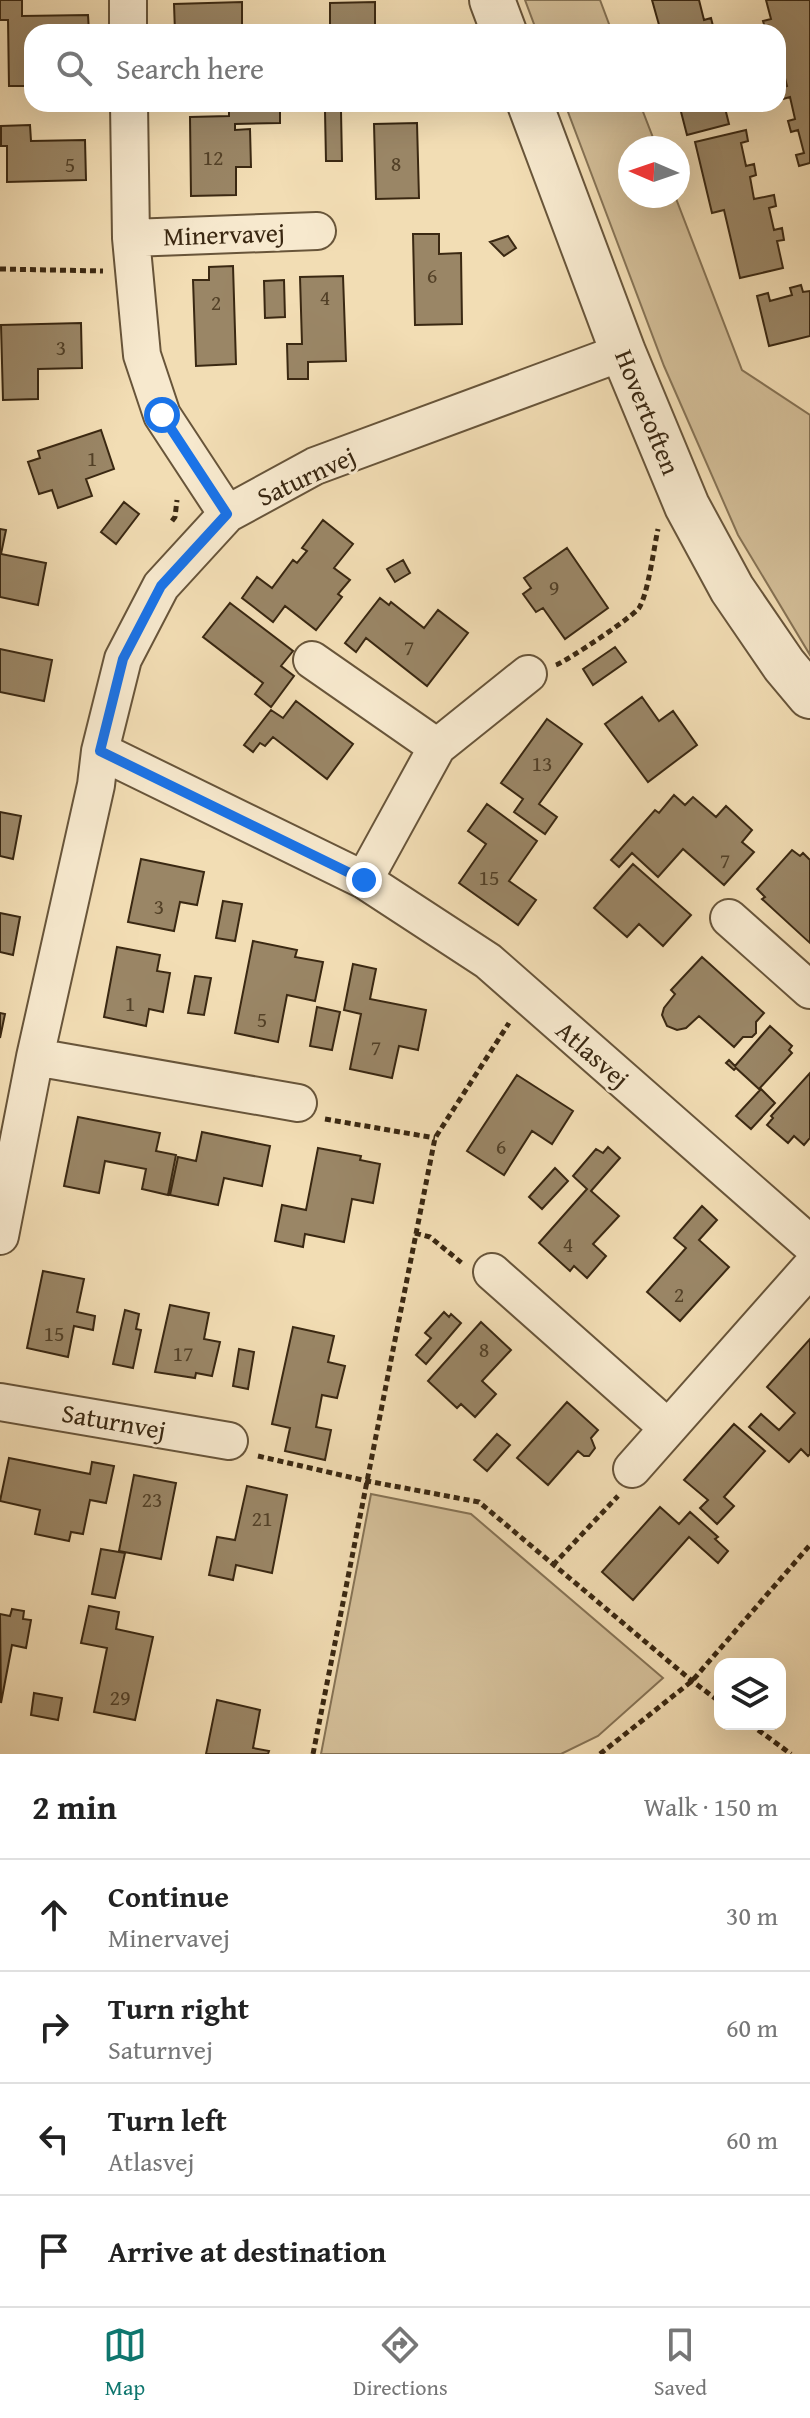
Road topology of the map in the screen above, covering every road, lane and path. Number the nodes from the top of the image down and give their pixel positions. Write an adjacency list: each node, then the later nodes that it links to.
1 (128, 0): 3 (street)
2 (492, 0): 4 (street)
3 (128, 24)
4 (501, 24)
5 (129, 112): 8 (street, Minervavej)
6 (533, 112): 10 (street, Hovertoften)
7 (317, 231): 8 (street, Minervavej)
8 (132, 255): 9 (path); 12 (street, Minervavej)
9 (0, 269)
10 (623, 352): 11 (street, Hovertoften); 12 (street, Saturnvej)
11 (687, 506): 14 (path); 15 (street, Hovertoften)
12 (227, 514): 17 (street, Saturnvej)
13 (312, 660): 16 (street)
14 (528, 674): 16 (street)
15 (810, 696)
16 (437, 747): 18 (street)
17 (100, 751): 18 (street, Atlasvej); 22 (street, Saturnvej)
18 (364, 880): 27 (street, Atlasvej)
19 (729, 918): 20 (street)
20 (810, 990)
21 (512, 1019): 24 (path)
22 (35, 1057): 23 (street); 26 (street, Saturnvej)
23 (298, 1103): 24 (path)
24 (435, 1138): 25 (path)
25 (415, 1233): 29 (path); 34 (path)
26 (0, 1236)
27 (810, 1244)
28 (810, 1268): 31 (street)
29 (492, 1272): 31 (street)
30 (0, 1402): 32 (street, Saturnvej)
31 (668, 1428): 33 (street)
32 (229, 1441): 34 (path)
33 (632, 1469): 36 (path)
34 (367, 1481): 36 (path); 40 (path)
35 (810, 1545): 37 (path)
36 (553, 1565): 37 (path)
37 (692, 1681): 38 (path); 41 (path)
38 (714, 1698)
39 (758, 1730): 42 (path)
40 (313, 1754)
41 (600, 1754)
42 (791, 1754)

